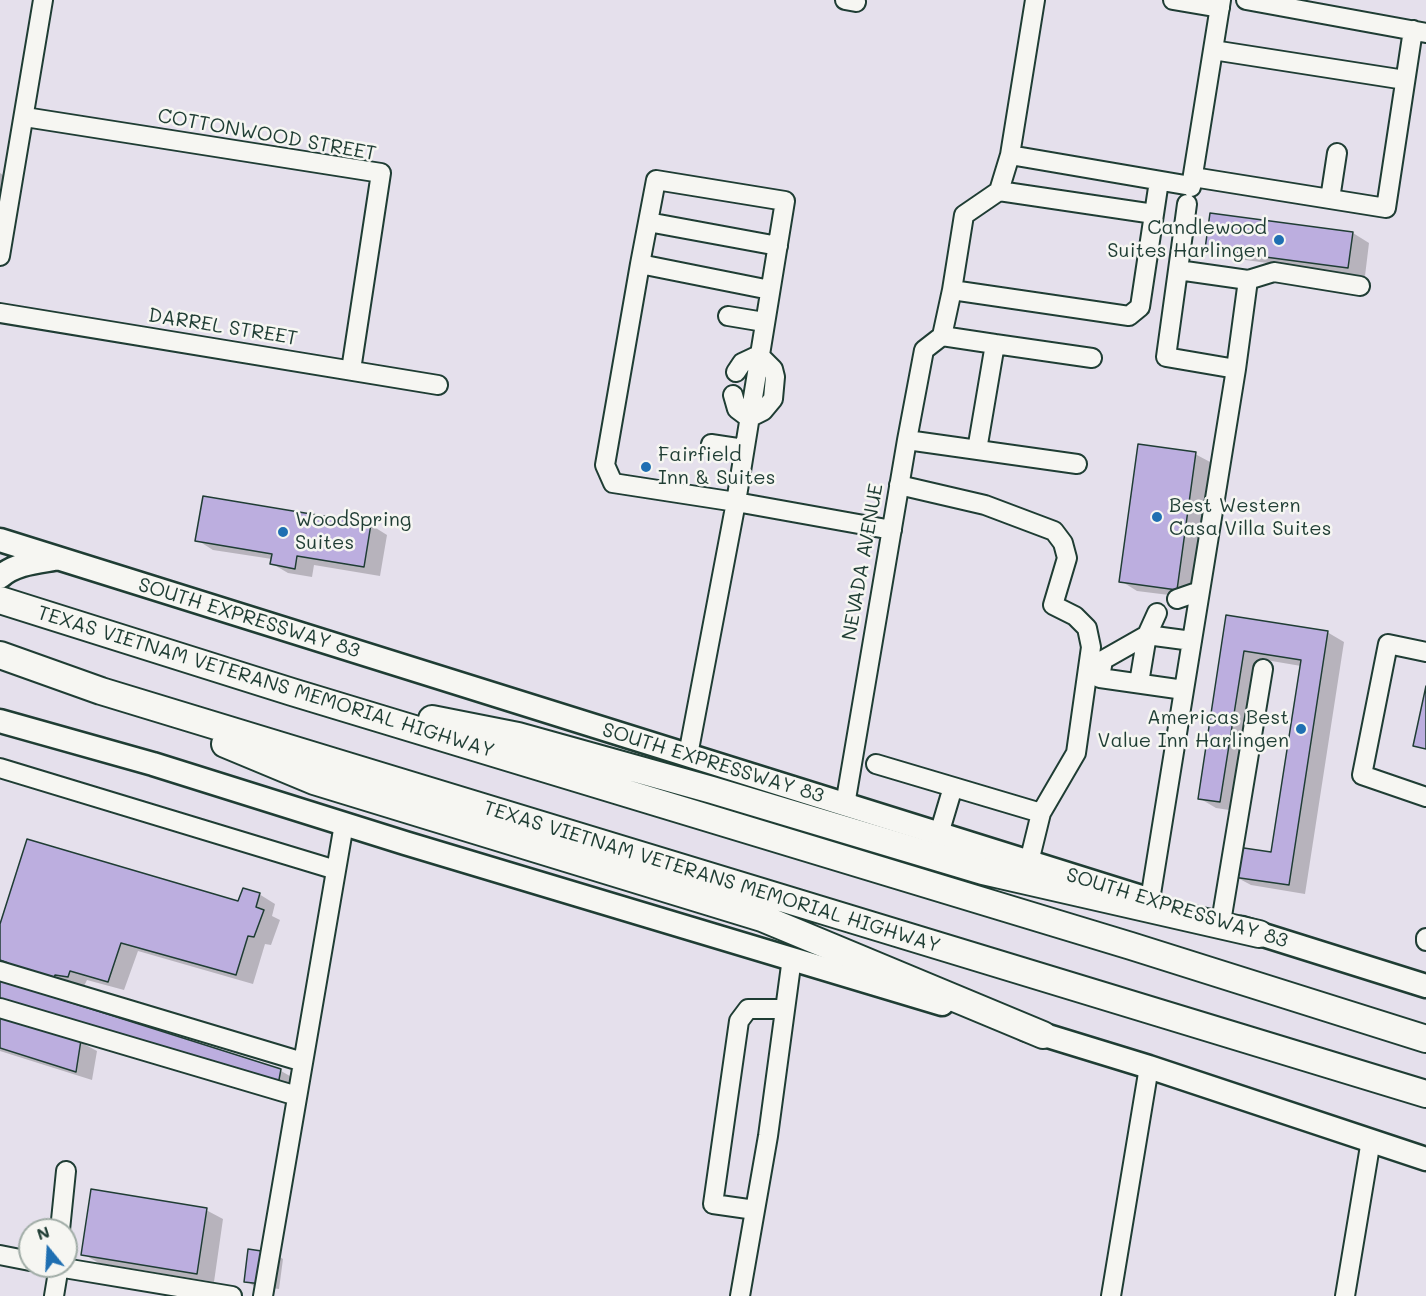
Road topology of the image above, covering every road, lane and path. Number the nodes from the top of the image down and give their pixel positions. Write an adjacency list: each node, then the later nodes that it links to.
1 (43, 0): 9 (street)
2 (1035, 0): 11 (street)
3 (1173, 0): 5 (street)
4 (1246, 0): 6 (street)
5 (1221, 4): 7 (street)
6 (1419, 32): 8 (street)
7 (1213, 50): 8 (street); 13 (street)
8 (1405, 80): 15 (street)
9 (24, 117): 19 (street); 34 (street, COTTONWOOD STREET)
10 (1337, 153): 15 (street)
11 (1010, 155): 12 (street); 14 (street)
12 (1159, 181): 13 (street); 16 (street)
13 (1190, 189): 15 (street); 21 (street)
14 (999, 191): 16 (street); 25 (street)
15 (1330, 199)
16 (1154, 214): 25 (street)
17 (648, 222): 18 (street); 18 (street); 20 (street)
18 (778, 246): 24 (street)
19 (0, 256)
20 (640, 264): 24 (street); 45 (street)
21 (1178, 270): 22 (street); 33 (street)
22 (1248, 280): 23 (street); 33 (street)
23 (1360, 286)
24 (770, 290): 28 (street)
25 (952, 290): 29 (street)
26 (0, 313): 34 (street, DARREL STREET)
27 (729, 316): 28 (street)
28 (764, 322): 31 (street)
29 (942, 336): 30 (street); 39 (street, NEVADA AVENUE)
30 (995, 344): 32 (street); 42 (street)
31 (759, 355): 35 (street); 38 (street)
32 (1092, 358)
33 (1236, 369): 50 (street)
34 (351, 370): 36 (street, DARREL STREET)
35 (736, 372)
36 (438, 385)
37 (733, 394): 38 (street)
38 (749, 418): 41 (street)
39 (907, 440): 42 (street); 44 (street, NEVADA AVENUE)
40 (711, 444): 41 (street)
41 (744, 449): 45 (street)
42 (977, 450): 43 (street)
43 (1077, 464)
44 (899, 485): 46 (street, NEVADA AVENUE); 70 (street)
45 (736, 502): 46 (street); 64 (street)
46 (892, 530): 69 (street, NEVADA AVENUE)
47 (0, 540): 48 (main road, SOUTH EXPRESSWAY 83)
48 (58, 559): 49 (main road); 64 (main road, SOUTH EXPRESSWAY 83)
49 (0, 577)
50 (1200, 591): 51 (street); 55 (street)
51 (1178, 599)
52 (7, 602): 62 (highway, TEXAS VIETNAM VETERANS MEMORIAL HIGHWAY)
53 (1157, 613): 54 (street)
54 (1147, 635): 55 (street); 59 (street); 59 (street)
55 (1192, 641): 60 (street)
56 (1426, 652): 68 (street)
57 (3, 656): 61 (highway, TEXAS VIETNAM VETERANS MEMORIAL HIGHWAY)
58 (1263, 669): 76 (street)
59 (1139, 684): 60 (street)
60 (1184, 690): 75 (street)
61 (100, 691): 83 (highway); 87 (highway, TEXAS VIETNAM VETERANS MEMORIAL HIGHWAY)
62 (292, 692): 77 (highway); 84 (highway, TEXAS VIETNAM VETERANS MEMORIAL HIGHWAY)
63 (0, 722): 71 (main road)
64 (688, 755): 69 (main road, SOUTH EXPRESSWAY 83)
65 (876, 764): 67 (street)
66 (0, 768): 74 (street)
67 (952, 788): 70 (street); 72 (street)
68 (1426, 797)
69 (845, 805): 72 (main road, SOUTH EXPRESSWAY 83)
70 (1041, 813): 73 (street)
71 (344, 824): 74 (street); 78 (main road)
72 (939, 834): 73 (main road, SOUTH EXPRESSWAY 83)
73 (1029, 862): 75 (main road, SOUTH EXPRESSWAY 83)
74 (336, 870): 85 (street)
75 (1150, 900): 76 (main road, SOUTH EXPRESSWAY 83)
76 (1221, 922): 77 (main road, SOUTH EXPRESSWAY 83)
77 (1259, 934): 80 (main road, SOUTH EXPRESSWAY 83)
78 (792, 958): 82 (street); 83 (main road)
79 (0, 971): 85 (street)
80 (1424, 981)
81 (0, 1008): 88 (street)
82 (785, 1009): 92 (street); 92 (street)
83 (1043, 1035): 86 (main road)
84 (1426, 1039)
85 (303, 1062): 88 (street)
86 (1149, 1067): 89 (main road); 102 (street)
87 (1426, 1094)
88 (297, 1096): 100 (street)
89 (1371, 1140): 90 (main road); 103 (street)
90 (1421, 1154)
91 (66, 1171): 93 (street)
92 (756, 1210): 101 (street)
93 (61, 1218)
94 (0, 1255): 95 (street)
95 (18, 1259)
96 (78, 1270): 99 (street)
97 (56, 1278): 98 (street)
98 (54, 1296)
99 (232, 1296)
100 (263, 1296)
101 (740, 1296)
102 (1111, 1296)
103 (1345, 1296)

